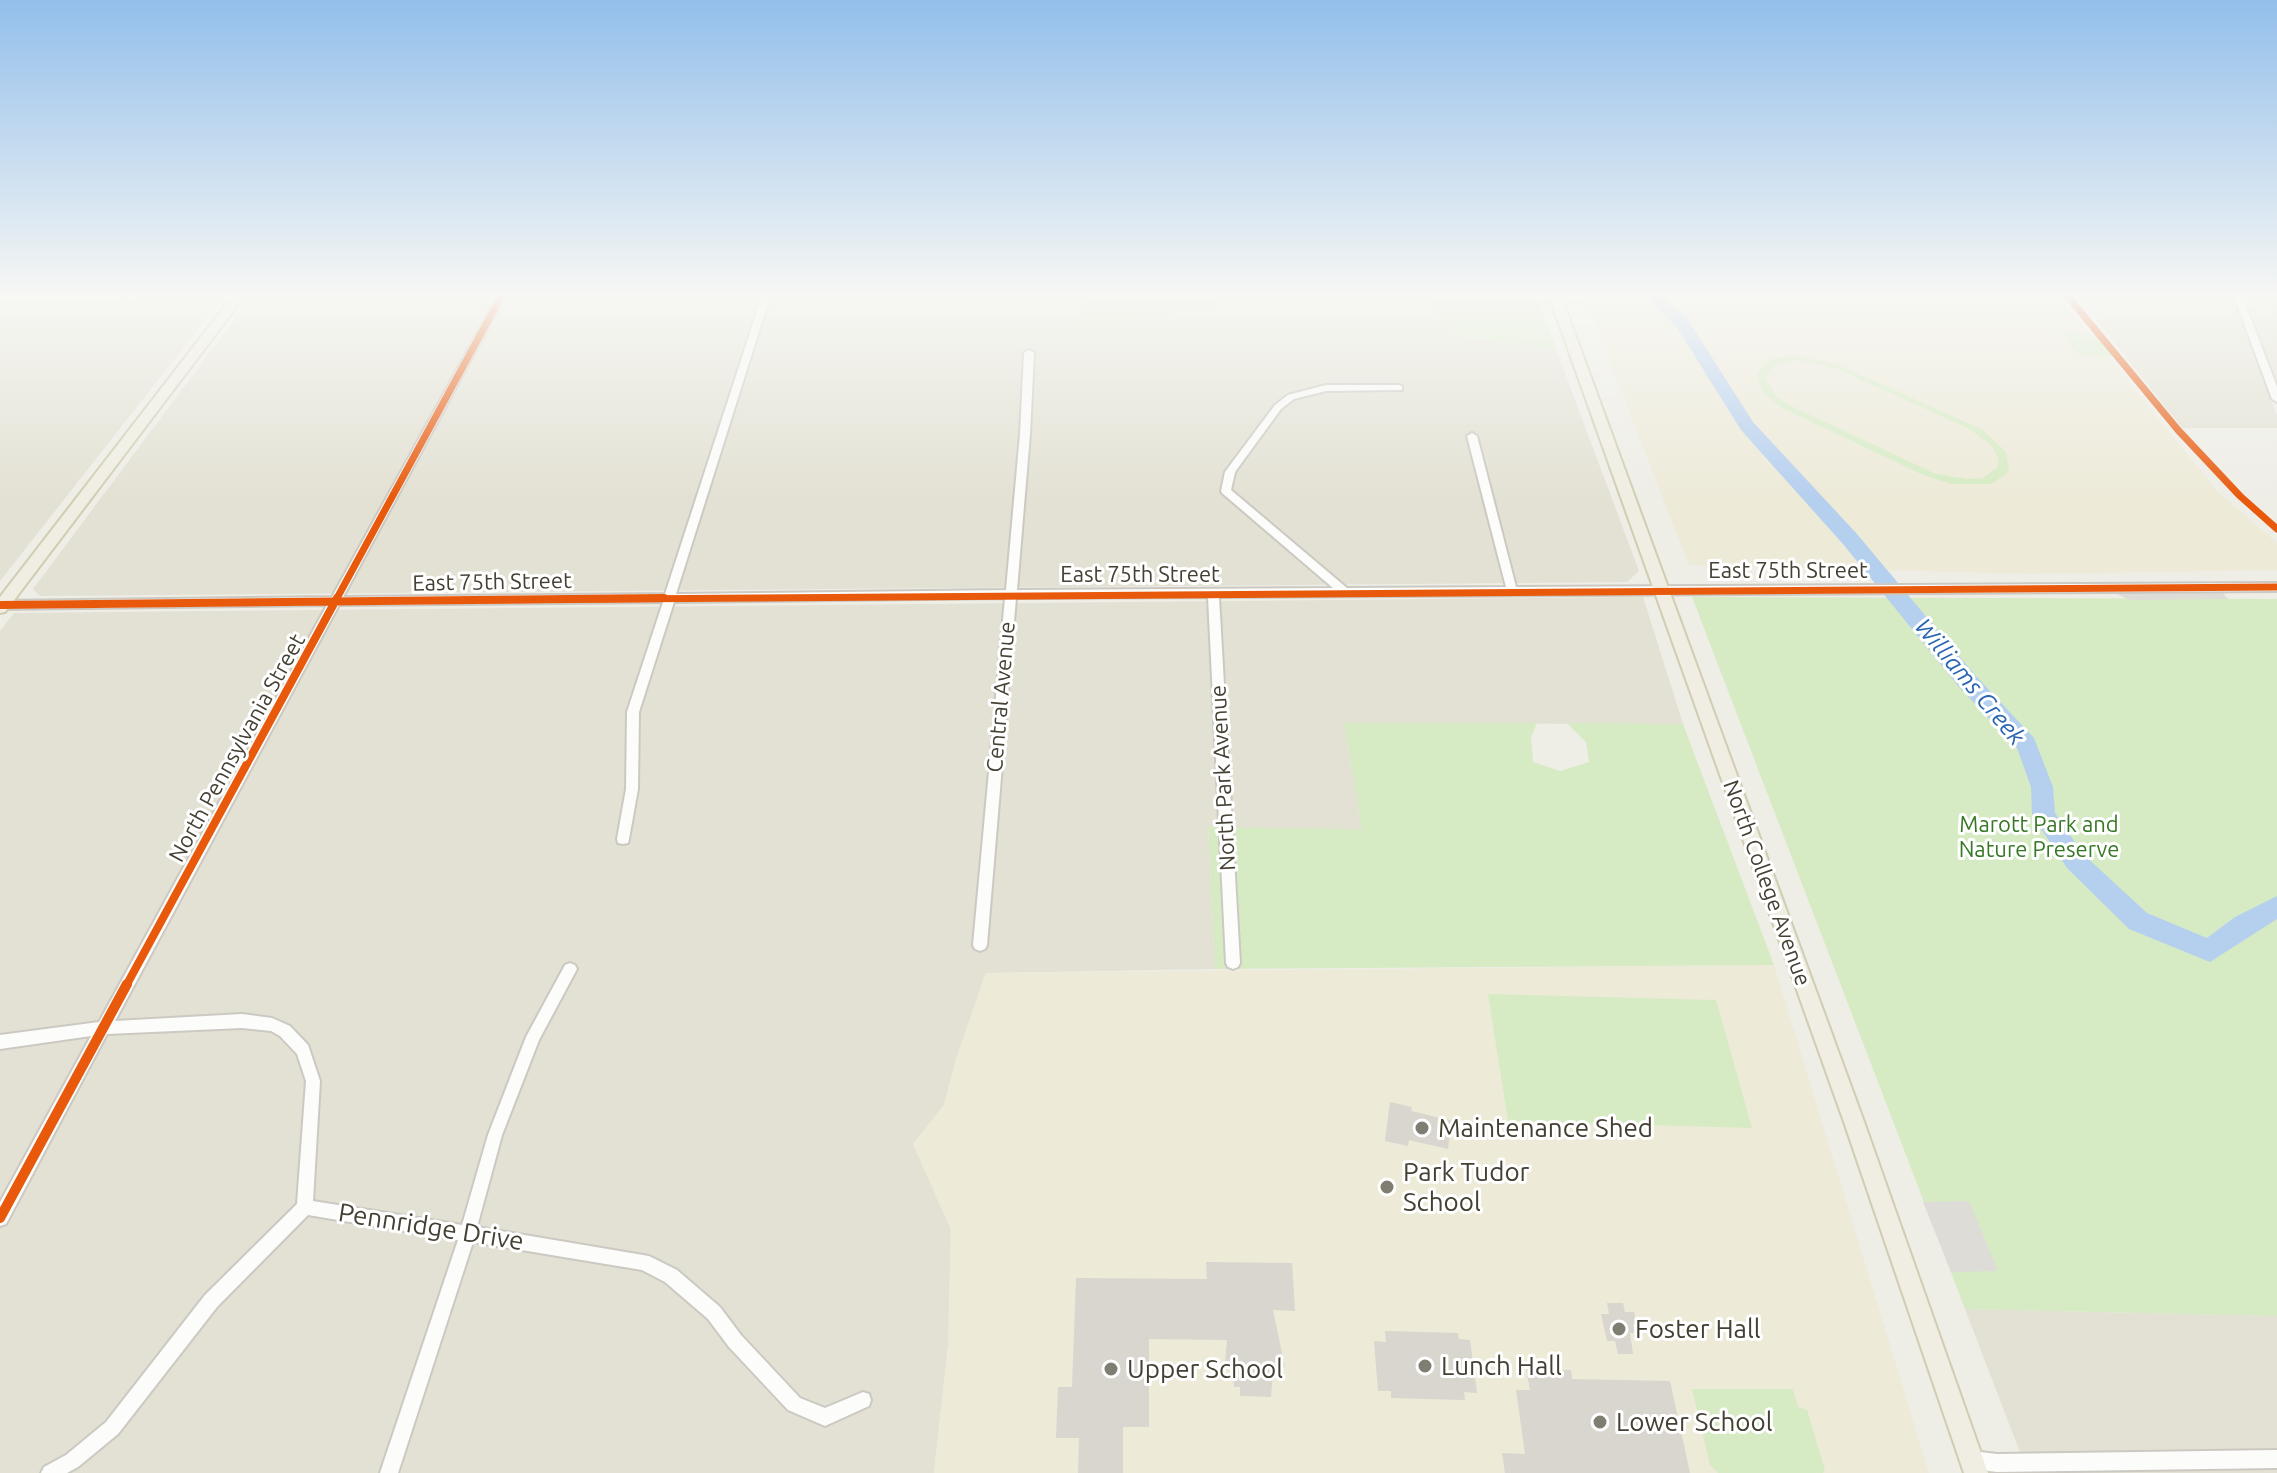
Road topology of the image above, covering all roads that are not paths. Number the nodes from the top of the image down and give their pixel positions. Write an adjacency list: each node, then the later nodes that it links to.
1 (188, 362): 18 (main road)
2 (466, 362): 17 (street, North Pennsylvania Street)
3 (746, 362): 16 (street)
4 (1029, 362): 15 (street, Central Avenue)
5 (1579, 362): 11 (main road, North College Avenue)
6 (2263, 362): 8 (street)
7 (1399, 388): 13 (street)
8 (2277, 399)
9 (1472, 436): 12 (street)
10 (2277, 587): 11 (street, East 75th Street)
11 (1661, 589): 12 (street, East 75th Street); 30 (main road, North College Avenue)
12 (1512, 591): 13 (street, East 75th Street)
13 (1344, 592): 14 (street, East 75th Street)
14 (1213, 593): 15 (street, East 75th Street); 21 (street, North Park Avenue)
15 (1009, 594): 16 (street, East 75th Street); 20 (street, Central Avenue)
16 (672, 598): 17 (street, East 75th Street); 19 (street)
17 (338, 601): 18 (street, East 75th Street); 23 (street, North Pennsylvania Street)
18 (1, 606)
19 (623, 839)
20 (980, 945)
21 (1233, 963)
22 (570, 969): 27 (street)
23 (104, 1028): 24 (street); 25 (street); 26 (street, North Pennsylvania Street)
24 (0, 1042)
25 (305, 1207): 27 (street, Pennridge Drive); 31 (street)
26 (0, 1218)
27 (468, 1232): 28 (street, Pennridge Drive); 32 (street)
28 (863, 1400)
29 (2277, 1459): 30 (street)
30 (1974, 1466)
31 (50, 1473)
32 (389, 1473)

